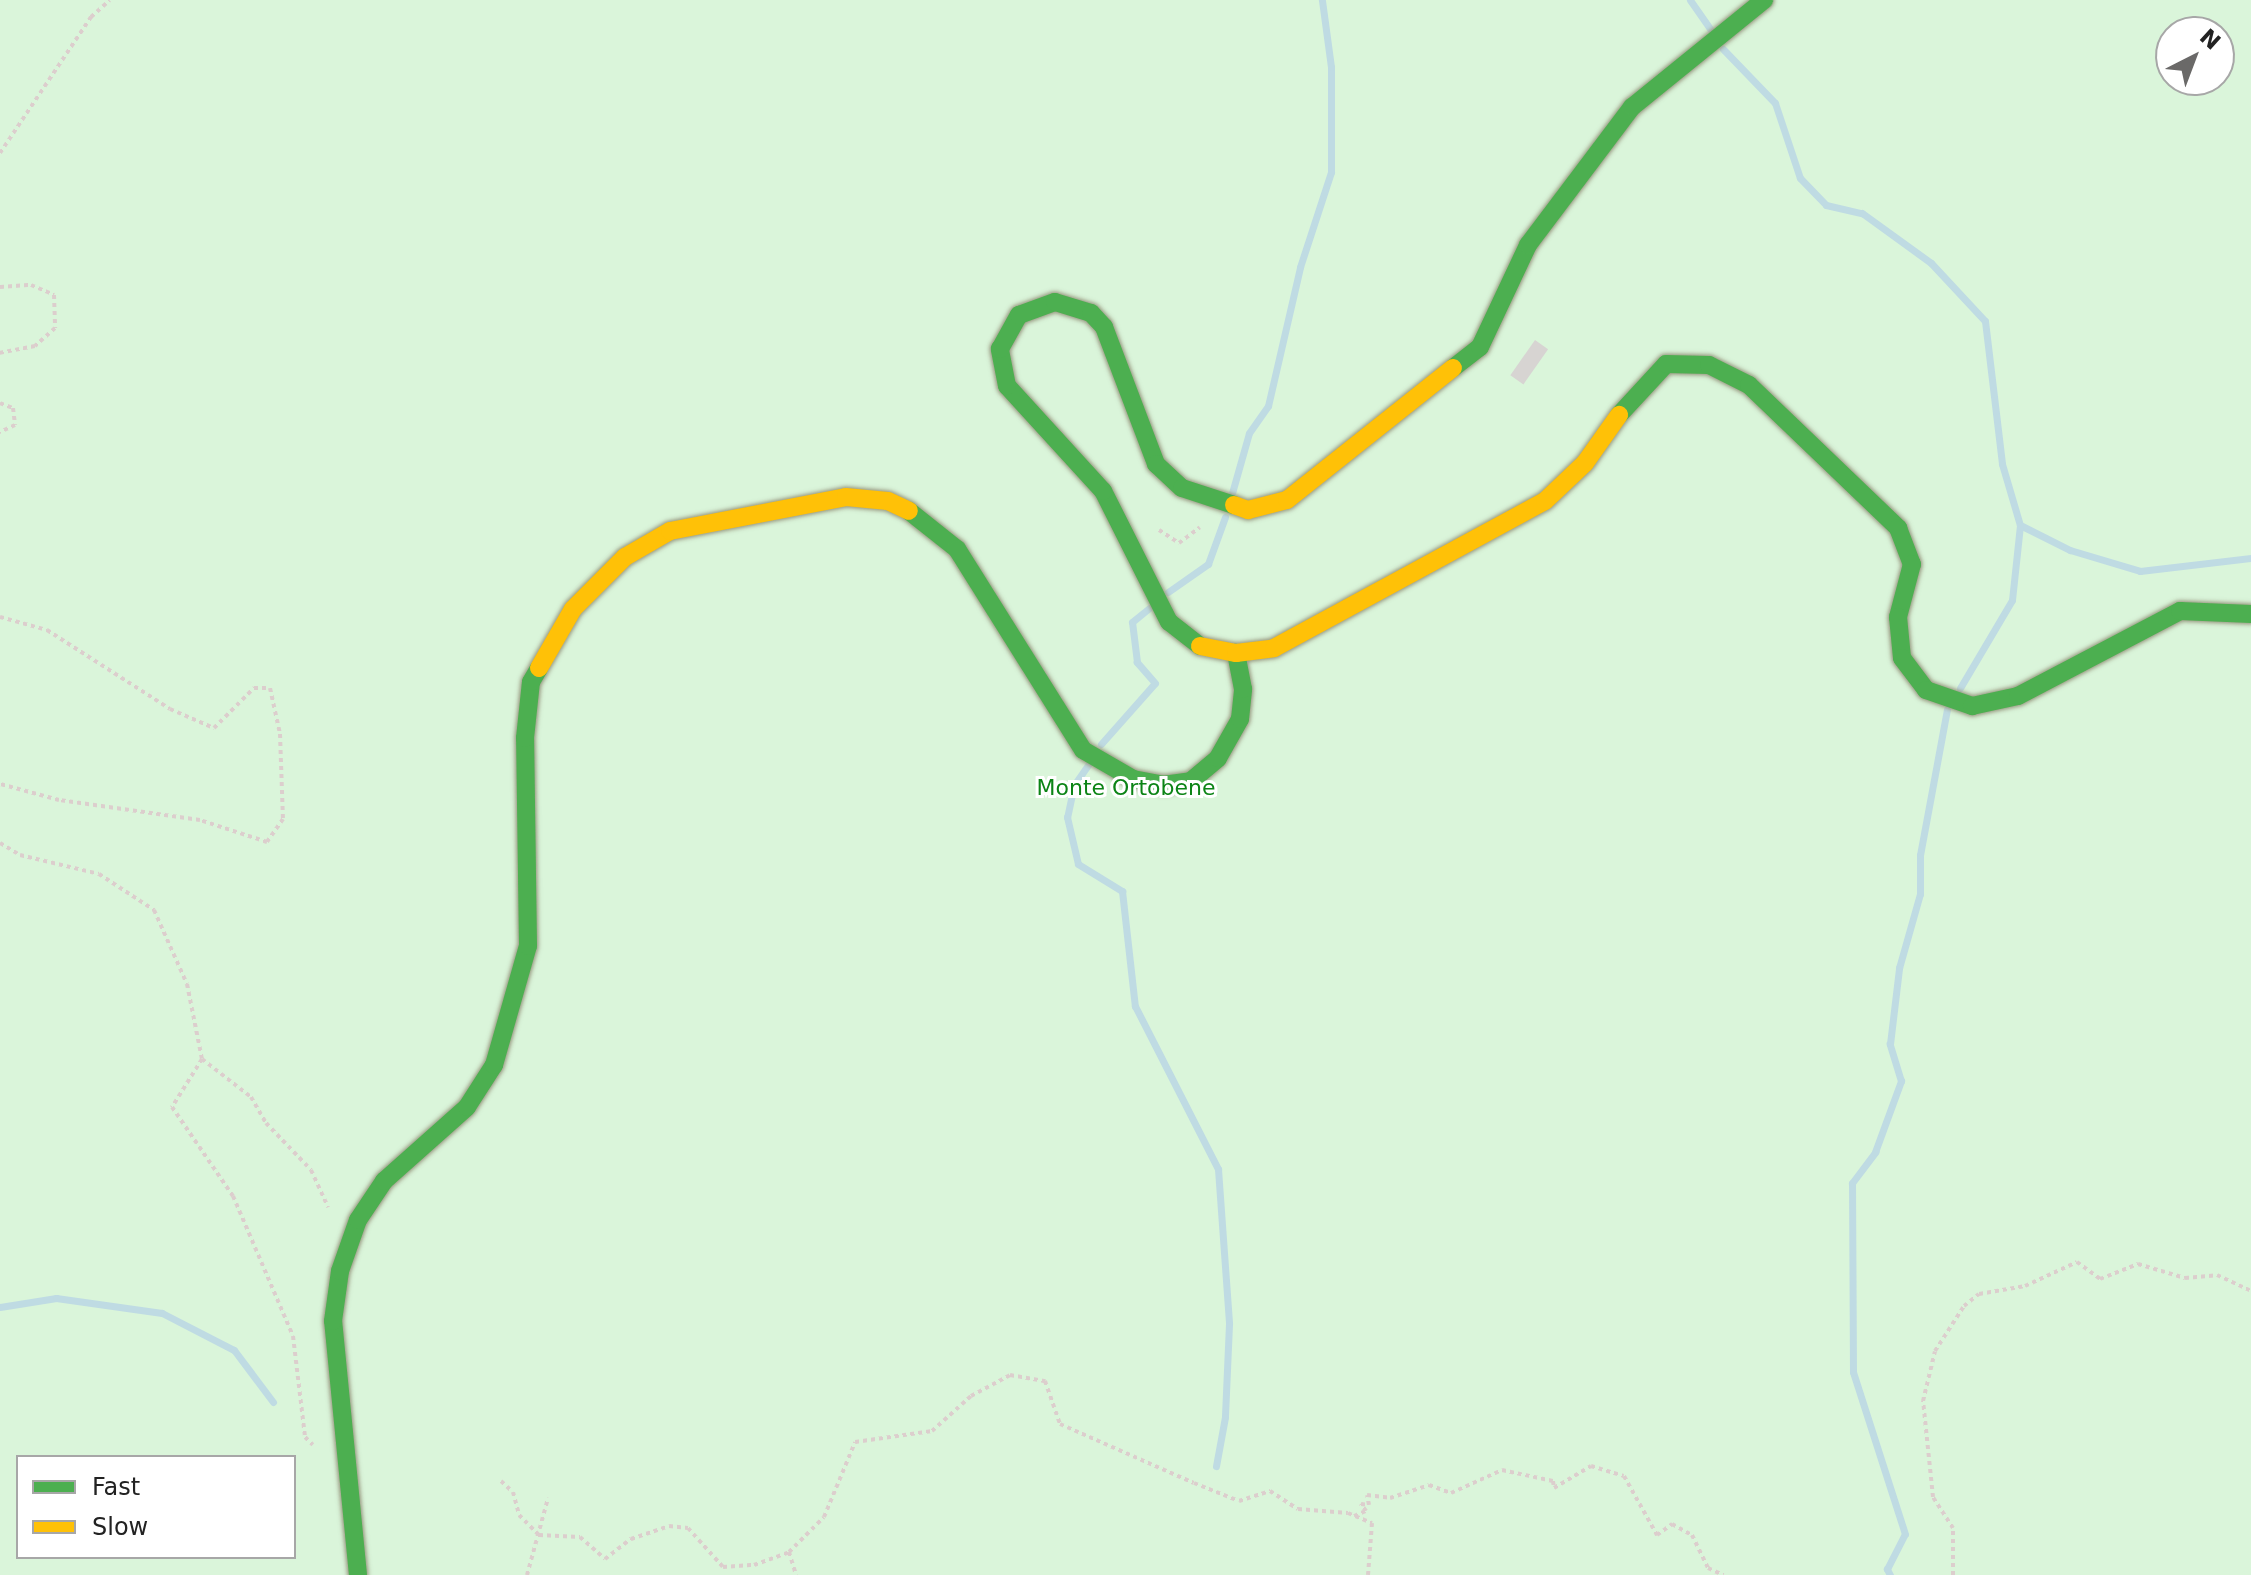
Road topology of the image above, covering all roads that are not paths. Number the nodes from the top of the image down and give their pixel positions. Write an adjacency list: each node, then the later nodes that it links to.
1 (1761, 5): 3 (street)
2 (2251, 614): 3 (street)
3 (1236, 653): 4 (street)
4 (358, 1575)

